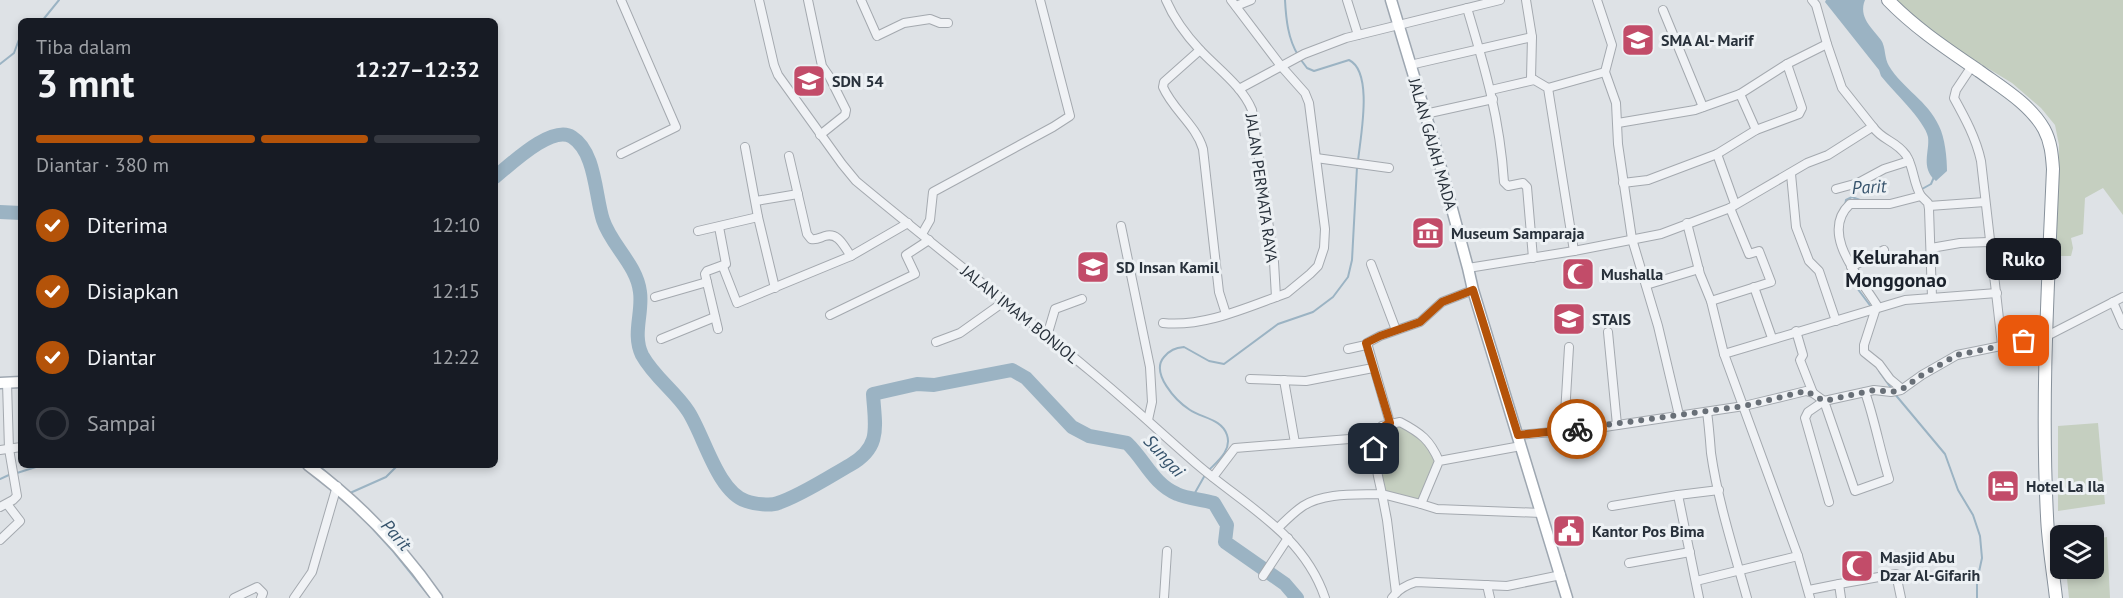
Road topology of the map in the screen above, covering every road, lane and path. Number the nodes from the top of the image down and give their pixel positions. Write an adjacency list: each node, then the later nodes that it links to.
1 (621, 0): 42 (street)
2 (759, 0): 40 (street, JALAN IMAM BONJOL)
3 (808, 0): 40 (street)
4 (861, 0): 18 (street)
5 (1040, 0): 63 (street)
6 (1166, 0): 24 (street, JALAN PERMATA RAYA)
7 (1251, 0): 15 (street)
8 (1347, 0): 20 (street)
9 (1391, 0): 19 (main road, JALAN GAJAH MADA)
10 (1500, 0): 16 (street)
11 (1526, 0): 21 (street)
12 (1597, 0): 29 (street)
13 (1812, 0): 22 (street)
14 (1888, 0): 28 (highway)
15 (1234, 3): 27 (street)
16 (1468, 5): 19 (street); 23 (street)
17 (1663, 10): 35 (street)
18 (948, 23)
19 (1398, 24): 20 (street); 26 (main road, JALAN GAJAH MADA)
20 (1358, 35): 27 (street)
21 (1532, 37): 23 (street); 30 (street)
22 (1827, 44): 25 (street); 38 (street)
23 (1480, 49): 26 (street); 33 (street)
24 (1200, 50): 32 (street, JALAN PERMATA RAYA); 92 (street)
25 (1787, 64): 34 (street); 39 (street)
26 (1410, 65): 36 (main road, JALAN GAJAH MADA)
27 (1281, 66): 32 (street); 45 (street)
28 (1972, 66): 54 (street); 103 (highway)
29 (1605, 72): 31 (street); 37 (street)
30 (1534, 80): 31 (street); 33 (street)
31 (1548, 88): 69 (street)
32 (1239, 89): 84 (street, JALAN PERMATA RAYA)
33 (1492, 94): 36 (street); 71 (street)
34 (1740, 94): 35 (street); 39 (street)
35 (1703, 107): 37 (street)
36 (1425, 114): 75 (main road, JALAN GAJAH MADA)
37 (1618, 123): 49 (street)
38 (1874, 127): 46 (street); 48 (street)
39 (1756, 130): 43 (street)
40 (820, 135): 58 (street, JALAN IMAM BONJOL)
41 (745, 147): 53 (street)
42 (621, 154)
43 (1717, 154): 49 (street); 55 (street)
44 (789, 156): 51 (street)
45 (1316, 158): 47 (street); 84 (street)
46 (1909, 161): 50 (street); 52 (street)
47 (1389, 168)
48 (1791, 174): 55 (street); 95 (street)
49 (1623, 183): 64 (street)
50 (1836, 189)
51 (798, 194): 53 (street); 70 (street)
52 (1921, 196): 56 (street); 74 (street)
53 (756, 201): 57 (street)
54 (1986, 202): 56 (street); 66 (street)
55 (1733, 206): 59 (street); 79 (street)
56 (1929, 206): 67 (street)
57 (758, 217): 61 (street); 80 (street)
58 (908, 223): 63 (street, JALAN IMAM BONJOL); 70 (street)
59 (1687, 223): 64 (street); 76 (street)
60 (1121, 226): 123 (street)
61 (719, 227): 62 (street); 73 (street)
62 (698, 231)
63 (922, 234): 65 (street, JALAN IMAM BONJOL)
64 (1632, 239): 69 (street); 78 (street)
65 (929, 240): 88 (street, JALAN IMAM BONJOL); 93 (street)
66 (1989, 242): 67 (street); 82 (street)
67 (1931, 248): 85 (street)
68 (1884, 250): 74 (street)
69 (1574, 251): 71 (street)
70 (851, 256): 80 (street)
71 (1533, 258): 75 (street)
72 (1371, 264): 99 (street)
73 (723, 267): 77 (street); 80 (street)
74 (1851, 267): 91 (street)
75 (1468, 268): 81 (main road, JALAN GAJAH MADA)
76 (1699, 269): 78 (street); 89 (street)
77 (706, 282): 83 (street); 94 (street)
78 (1646, 285): 122 (street)
79 (1755, 287): 89 (street); 104 (street)
80 (775, 288)
81 (1473, 290): 99 (street); 127 (main road, JALAN GAJAH MADA)
82 (1996, 293): 85 (street); 108 (street)
83 (655, 297)
84 (1276, 297): 92 (street)
85 (1932, 297): 91 (street)
86 (2123, 297): 90 (street)
87 (1082, 299): 102 (street)
88 (1005, 301): 102 (street, JALAN IMAM BONJOL); 106 (street)
89 (1711, 301): 111 (street)
90 (2113, 302): 97 (street); 103 (street)
91 (1874, 308): 95 (street); 116 (street)
92 (1226, 314): 96 (street)
93 (830, 315)
94 (715, 317): 98 (street); 105 (street)
95 (1836, 321): 100 (street)
96 (1163, 323)
97 (2123, 325)
98 (718, 329)
99 (1396, 330): 107 (street)
100 (1796, 331): 104 (street); 118 (street)
101 (1608, 332): 125 (street)
102 (1047, 336): 123 (street, JALAN IMAM BONJOL)
103 (2045, 337): 108 (street); 171 (highway)
104 (1772, 338): 111 (street)
105 (661, 339)
106 (936, 342)
107 (1366, 345): 110 (street); 112 (street)
108 (2002, 345): 116 (street)
109 (1569, 347): 126 (street)
110 (1348, 349)
111 (1724, 354): 120 (street)
112 (1373, 368): 114 (street); 124 (street)
113 (1250, 379): 114 (street)
114 (1284, 380): 129 (street)
115 (4, 383): 131 (street)
116 (1902, 390): 117 (street)
117 (1865, 392): 119 (street); 119 (street)
118 (1813, 393): 119 (street); 120 (street)
119 (1824, 401): 139 (street)
120 (1744, 406): 121 (street); 149 (street)
121 (1707, 412): 122 (street); 136 (street)
122 (1679, 415): 125 (street)
123 (1148, 420): 134 (street, JALAN IMAM BONJOL)
124 (1390, 423): 128 (street); 132 (street)
125 (1617, 425): 126 (street)
126 (1564, 431): 127 (street)
127 (1518, 435): 130 (main road, JALAN GAJAH MADA)
128 (1375, 437): 129 (street); 137 (street)
129 (1295, 443): 134 (street)
130 (1521, 447): 132 (street); 143 (main road, JALAN GAJAH MADA)
131 (5, 449): 141 (street)
132 (1439, 461): 140 (street)
133 (312, 468): 135 (main road)
134 (1208, 473): 144 (street, JALAN IMAM BONJOL)
135 (337, 486): 161 (street); 162 (main road)
136 (1719, 490): 138 (street); 151 (street)
137 (1382, 494): 140 (street); 144 (street); 158 (street)
138 (1678, 495): 142 (street); 148 (street)
139 (1829, 502)
140 (1421, 504): 143 (street)
141 (3, 505): 146 (street)
142 (1612, 506)
143 (1540, 513): 152 (main road, JALAN GAJAH MADA)
144 (1278, 528): 145 (street, JALAN IMAM BONJOL)
145 (1288, 538): 153 (street); 164 (street, JALAN IMAM BONJOL)
146 (0, 540)
147 (1167, 551): 163 (street)
148 (1690, 552): 150 (street); 154 (street)
149 (1798, 556): 151 (street); 157 (street)
150 (1629, 563)
151 (1740, 572): 154 (street); 168 (street)
152 (1561, 575): 156 (street); 166 (main road, JALAN GAJAH MADA)
153 (1263, 576)
154 (1696, 581): 167 (street)
155 (1839, 584): 157 (street); 169 (street); 170 (street)
156 (1487, 585): 158 (street); 165 (street)
157 (1809, 594)
158 (1394, 597)
159 (234, 598): 160 (street)
160 (261, 598)
161 (294, 598)
162 (435, 598)
163 (1164, 598)
164 (1324, 598)
165 (1490, 598)
166 (1567, 598)
167 (1699, 598)
168 (1747, 598)
169 (1841, 598)
170 (1901, 598)
171 (2056, 598)

